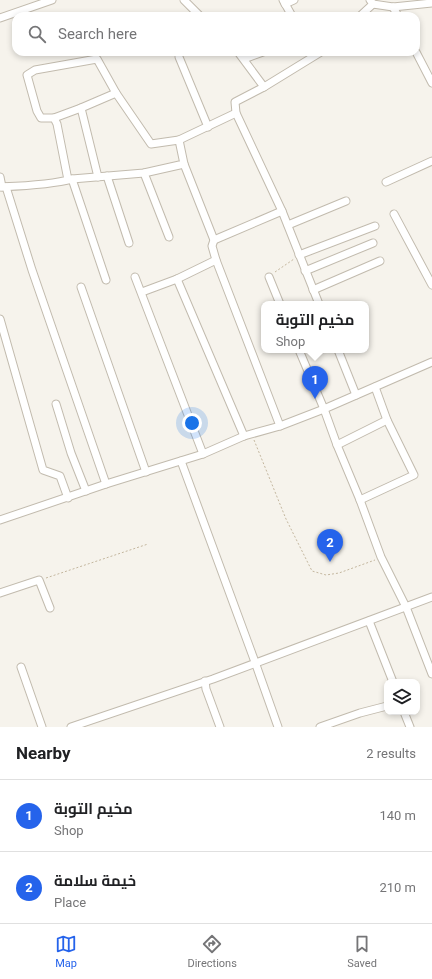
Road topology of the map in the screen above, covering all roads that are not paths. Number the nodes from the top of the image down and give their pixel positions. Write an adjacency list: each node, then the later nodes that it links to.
1 (52, 0): 8 (street)
2 (184, 0): 9 (street)
3 (294, 0): 4 (street)
4 (284, 2): 10 (street)
5 (371, 2): 7 (street); 11 (street)
6 (432, 3): 7 (street)
7 (393, 7): 12 (street)
8 (17, 12)
9 (196, 12)
10 (289, 12)
11 (363, 12)
12 (396, 12)
13 (12, 14): 14 (street)
14 (0, 18)
15 (241, 56): 20 (street)
16 (254, 56): 20 (street)
17 (313, 56): 22 (street)
18 (418, 56): 21 (street)
19 (179, 58): 27 (street)
20 (244, 60): 22 (street)
21 (432, 83)
22 (264, 87): 25 (street)
23 (116, 93): 24 (street); 26 (street); 28 (street)
24 (81, 108): 26 (street); 34 (street)
25 (236, 113): 27 (street); 39 (street)
26 (54, 118): 35 (street)
27 (208, 127): 28 (street)
28 (179, 140): 30 (street)
29 (432, 161): 36 (street)
30 (184, 164): 31 (street); 44 (street)
31 (144, 173): 32 (street); 43 (street)
32 (107, 176): 34 (street); 45 (street)
33 (0, 177): 37 (street)
34 (98, 177): 35 (street)
35 (70, 180): 37 (street); 54 (street)
36 (386, 182)
37 (3, 187): 76 (street)
38 (346, 201): 41 (street)
39 (282, 211): 41 (street); 44 (street)
40 (394, 214): 55 (street)
41 (288, 225): 47 (street)
42 (375, 226): 47 (street)
43 (169, 237)
44 (214, 240): 48 (street)
45 (129, 243)
46 (373, 243): 50 (street)
47 (299, 255): 50 (street)
48 (216, 260): 53 (street); 70 (street)
49 (380, 261): 57 (street)
50 (305, 271): 57 (street)
51 (135, 277): 58 (street)
52 (269, 277): 59 (street)
53 (177, 279): 58 (street); 71 (street)
54 (106, 280)
55 (432, 285)
56 (81, 287): 75 (street)
57 (313, 290): 60 (street)
58 (142, 292): 73 (street)
59 (279, 301)
60 (318, 301)
61 (0, 319): 78 (street)
62 (300, 353): 68 (street)
63 (339, 353): 66 (street)
64 (432, 362): 65 (street)
65 (375, 388): 66 (street); 69 (street)
66 (356, 395): 68 (street)
67 (56, 404): 77 (street)
68 (324, 409): 70 (street); 72 (street)
69 (387, 420): 72 (street); 79 (street)
70 (280, 426): 71 (street)
71 (244, 436): 73 (street)
72 (336, 445): 79 (street)
73 (203, 454): 74 (street)
74 (181, 461): 75 (street); 86 (street)
75 (146, 472): 76 (street)
76 (106, 484): 77 (street)
77 (86, 491): 78 (street)
78 (68, 498): 80 (street)
79 (360, 500): 83 (street)
80 (0, 520)
81 (0, 593): 84 (street)
82 (432, 597): 83 (street)
83 (406, 607): 85 (street); 88 (street)
84 (50, 608)
85 (369, 621): 86 (street); 89 (street)
86 (256, 662): 90 (street); 96 (street)
87 (21, 667): 93 (street)
88 (432, 674)
89 (392, 679)
90 (205, 681): 94 (street); 95 (street)
91 (384, 707): 97 (street)
92 (405, 715): 98 (street)
93 (42, 727)
94 (70, 727)
95 (220, 727)
96 (278, 727)
97 (320, 727)
98 (410, 727)

